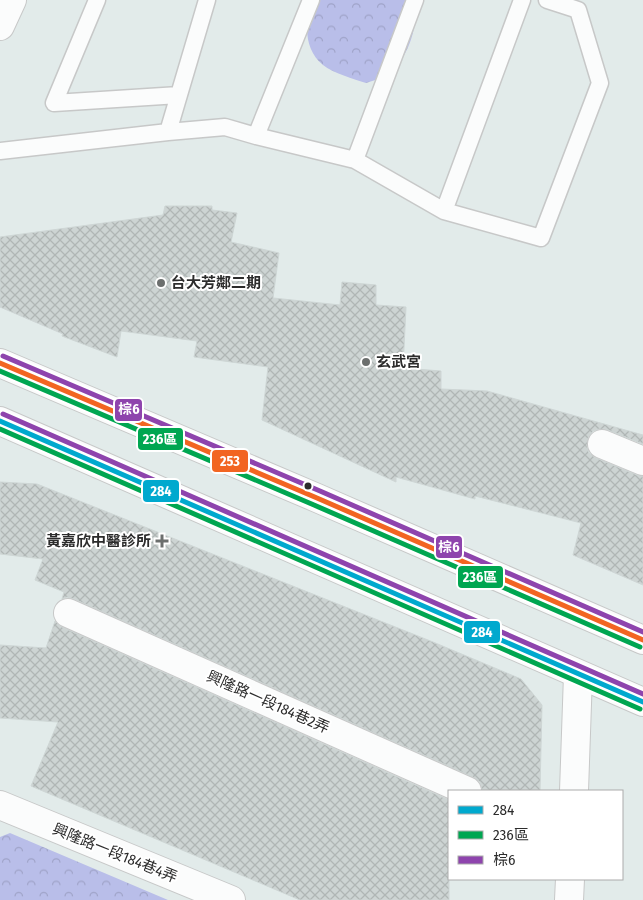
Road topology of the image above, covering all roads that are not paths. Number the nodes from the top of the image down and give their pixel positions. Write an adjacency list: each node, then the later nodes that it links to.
1 (12, 0): 8 (main road)
2 (97, 0): 9 (lane)
3 (207, 0): 9 (lane)
4 (311, 0): 11 (lane)
5 (415, 0): 13 (lane)
6 (522, 0): 14 (lane)
7 (547, 0): 14 (lane)
8 (0, 26)
9 (179, 95): 10 (lane)
10 (168, 132): 11 (lane); 12 (lane)
11 (256, 136): 13 (lane)
12 (0, 151)
13 (356, 160): 14 (lane)
14 (444, 211)
15 (0, 363): 20 (main road)
16 (0, 421): 21 (main road)
17 (602, 444): 18 (main road)
18 (643, 461)
19 (68, 613): 23 (main road, 興隆路一段184巷2弄)
20 (643, 640)
21 (578, 675): 22 (main road); 24 (main road)
22 (643, 702)
23 (465, 790)
24 (574, 790)
25 (0, 805): 27 (main road, 興隆路一段184巷4弄)
26 (570, 880): 28 (main road)
27 (231, 900)
28 (569, 900)

